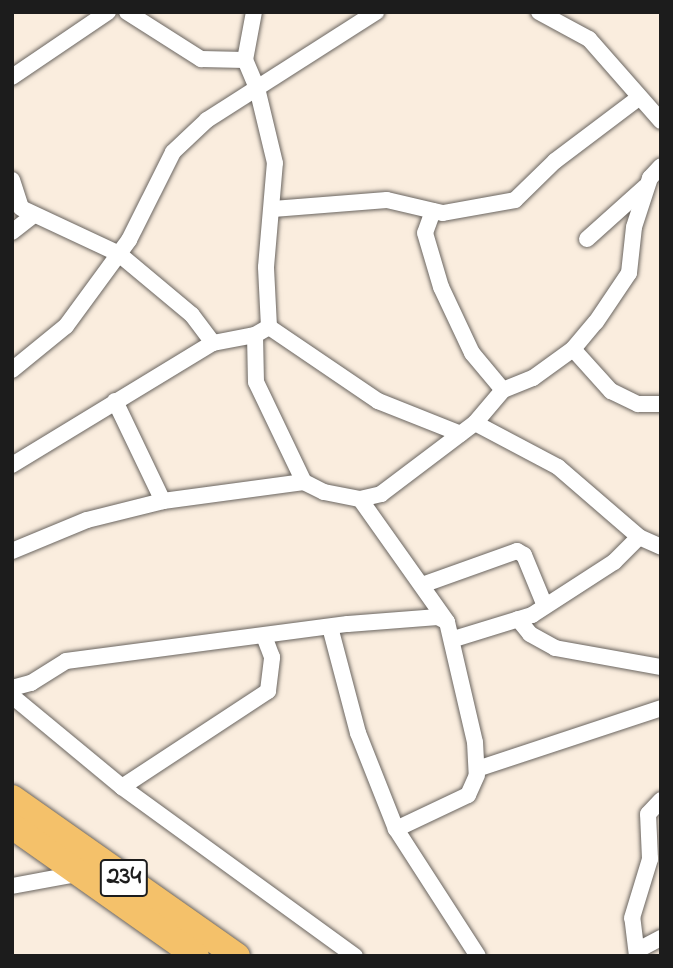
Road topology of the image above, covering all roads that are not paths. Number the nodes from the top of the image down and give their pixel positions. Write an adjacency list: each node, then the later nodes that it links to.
1 (108, 12): 7 (street)
2 (127, 12): 6 (street)
3 (254, 12): 6 (street)
4 (376, 12): 8 (street)
5 (551, 14): 9 (street)
6 (245, 60): 8 (street)
7 (12, 77)
8 (257, 88): 14 (street); 19 (street)
9 (640, 97): 10 (street); 15 (street)
10 (661, 121)
11 (661, 166): 13 (street)
12 (12, 180): 16 (street)
13 (648, 184): 18 (street); 22 (street)
14 (273, 209): 15 (street); 20 (street)
15 (433, 211): 24 (street)
16 (34, 215): 17 (street); 19 (street)
17 (12, 232)
18 (587, 239)
19 (119, 254): 21 (street); 23 (street)
20 (262, 331): 21 (street); 28 (street); 30 (street)
21 (213, 343): 25 (street)
22 (573, 349): 24 (street); 26 (street)
23 (12, 369)
24 (503, 390): 27 (street)
25 (114, 401): 29 (street); 32 (street)
26 (661, 404)
27 (475, 423): 28 (street); 33 (street)
28 (461, 434): 31 (street)
29 (12, 465)
30 (304, 482): 31 (street); 32 (street)
31 (360, 499): 36 (street)
32 (163, 501): 35 (street)
33 (639, 537): 34 (street); 37 (street)
34 (661, 547)
35 (12, 551)
36 (422, 585): 37 (street); 39 (street)
37 (545, 606): 38 (street)
38 (518, 619): 42 (street); 43 (street)
39 (447, 622): 40 (street); 42 (street)
40 (330, 627): 41 (street); 52 (street)
41 (264, 636): 44 (street); 48 (street)
42 (454, 639): 47 (street)
43 (661, 667)
44 (12, 688)
45 (12, 696): 48 (street)
46 (661, 708): 47 (street)
47 (477, 769): 52 (street)
48 (122, 787): 59 (street)
49 (12, 798): 58 (main road, 234)
50 (661, 800): 56 (street)
51 (12, 826): 53 (main road, 234)
52 (396, 829): 60 (street)
53 (76, 874): 54 (street); 57 (main road, 234)
54 (12, 886)
55 (661, 938): 56 (street)
56 (638, 952)
57 (196, 956)
58 (237, 956)
59 (355, 956)
60 (478, 956)

